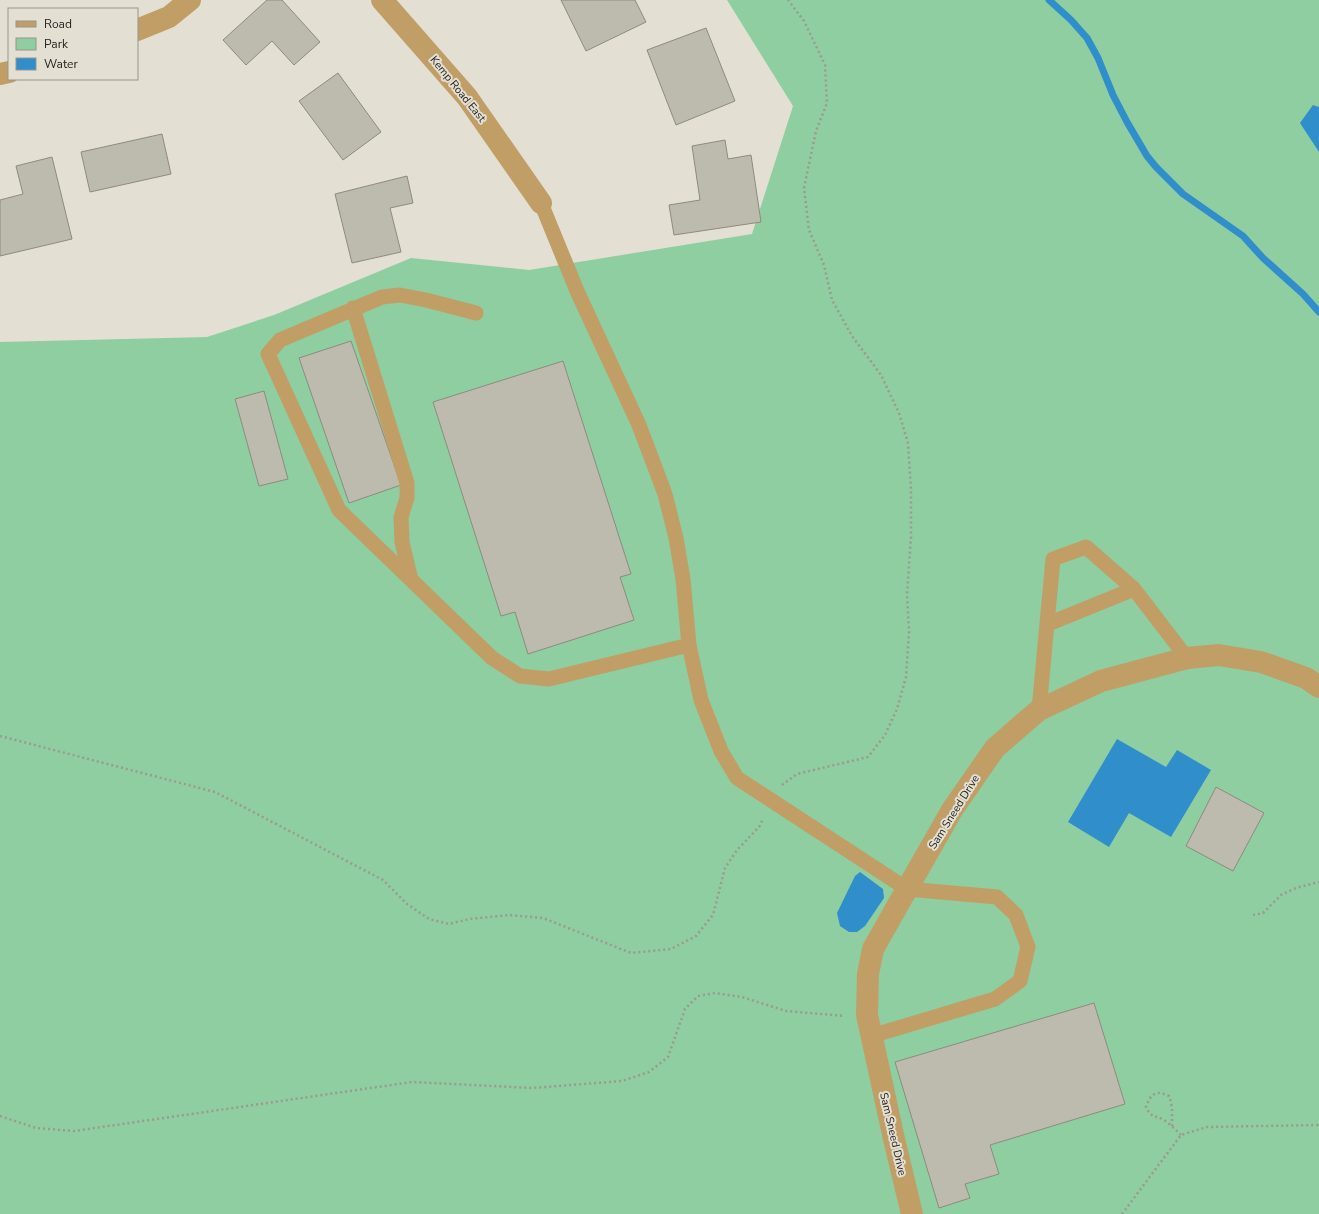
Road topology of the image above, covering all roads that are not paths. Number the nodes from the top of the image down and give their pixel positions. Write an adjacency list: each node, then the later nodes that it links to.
1 (190, 0): 3 (street)
2 (382, 0): 4 (street, Kemp Road East)
3 (138, 30)
4 (541, 203): 10 (lane)
5 (353, 308): 6 (lane); 7 (lane); 7 (lane)
6 (476, 313)
7 (411, 580): 10 (lane)
8 (1134, 589): 9 (lane); 9 (lane); 11 (lane)
9 (1048, 624): 13 (lane)
10 (689, 645): 14 (lane)
11 (1187, 658): 12 (street, Sam Sneed Drive); 13 (street, Sam Sneed Drive)
12 (1319, 687)
13 (1039, 710): 14 (street, Sam Sneed Drive)
14 (907, 888): 15 (street, Sam Sneed Drive); 15 (lane)
15 (869, 1026): 16 (street, Sam Sneed Drive)
16 (912, 1214)

